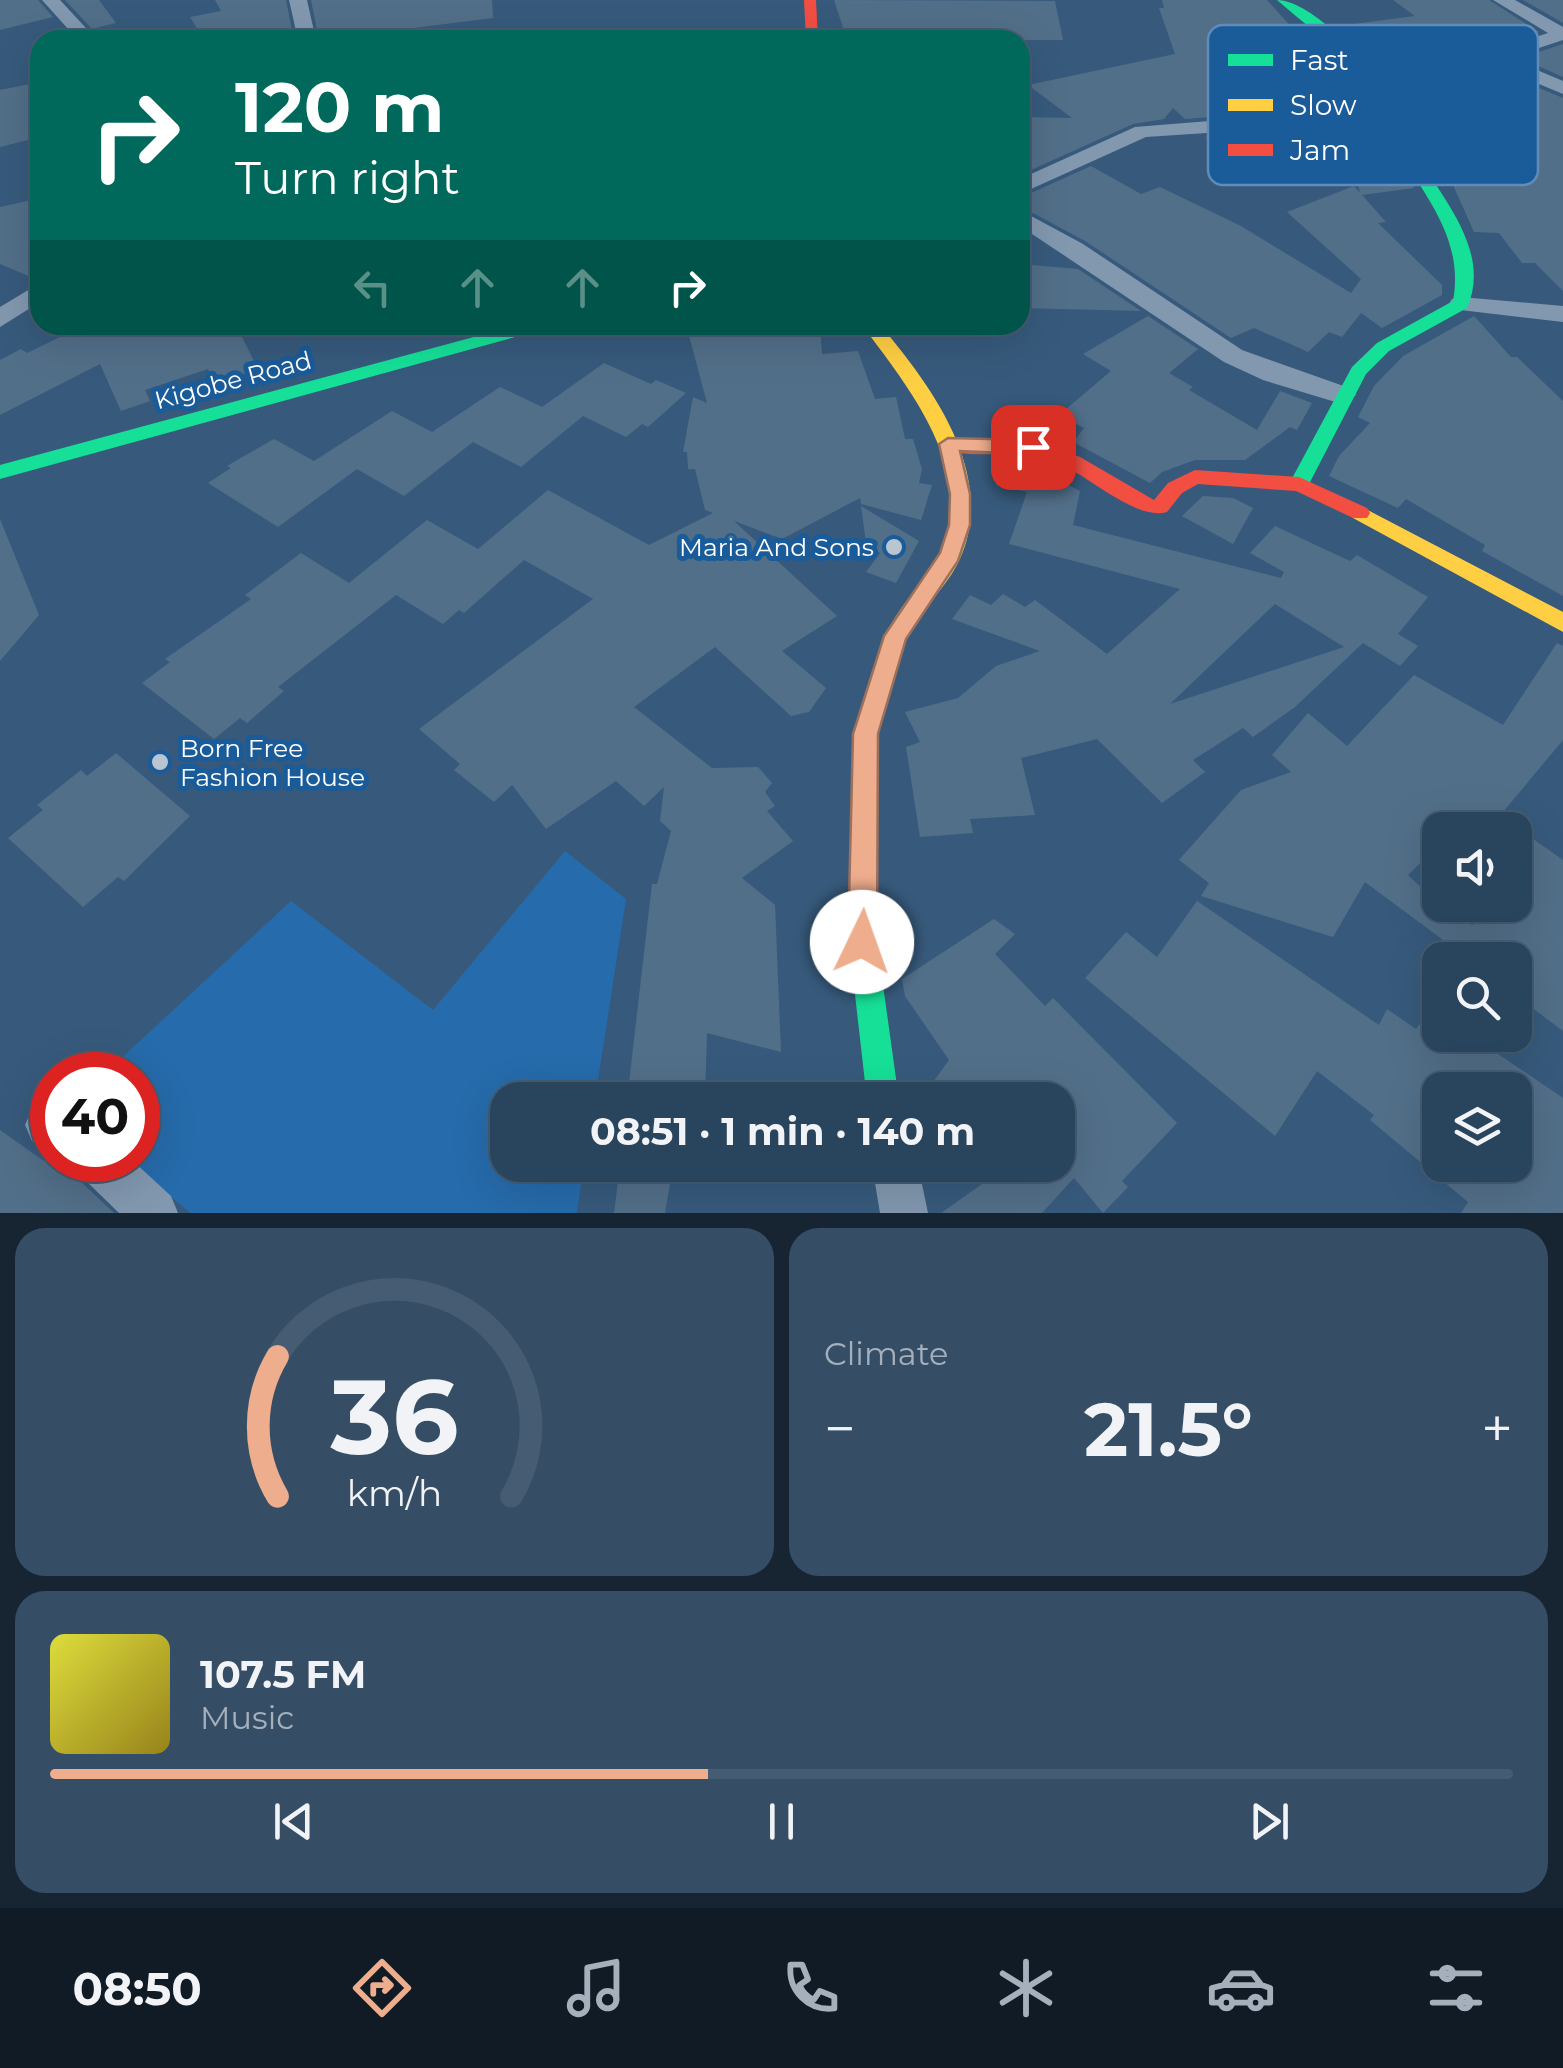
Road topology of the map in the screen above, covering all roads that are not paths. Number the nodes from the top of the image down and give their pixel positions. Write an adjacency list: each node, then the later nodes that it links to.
1 (51, 0): 7 (street)
2 (298, 0): 8 (street)
3 (810, 0): 9 (street)
4 (1283, 0): 6 (street)
5 (1502, 0): 10 (street)
6 (1318, 25)
7 (79, 30)
8 (305, 30)
9 (812, 30)
10 (1538, 43)
11 (1538, 77): 12 (street)
12 (1563, 88)
13 (1208, 125): 14 (street)
14 (1030, 182)
15 (1433, 185): 18 (street)
16 (1030, 222): 23 (street)
17 (30, 297): 20 (street)
18 (1461, 304): 19 (street); 23 (street)
19 (1563, 314)
20 (0, 319)
21 (501, 335): 25 (street, Kigobe Road)
22 (880, 335): 24 (street)
23 (1342, 395): 26 (street)
24 (948, 444): 26 (street); 28 (street)
25 (0, 472)
26 (1299, 484): 27 (street)
27 (1563, 624)
28 (881, 1082)
29 (121, 1182): 31 (street)
30 (898, 1182): 32 (street)
31 (154, 1213)
32 (904, 1213)

